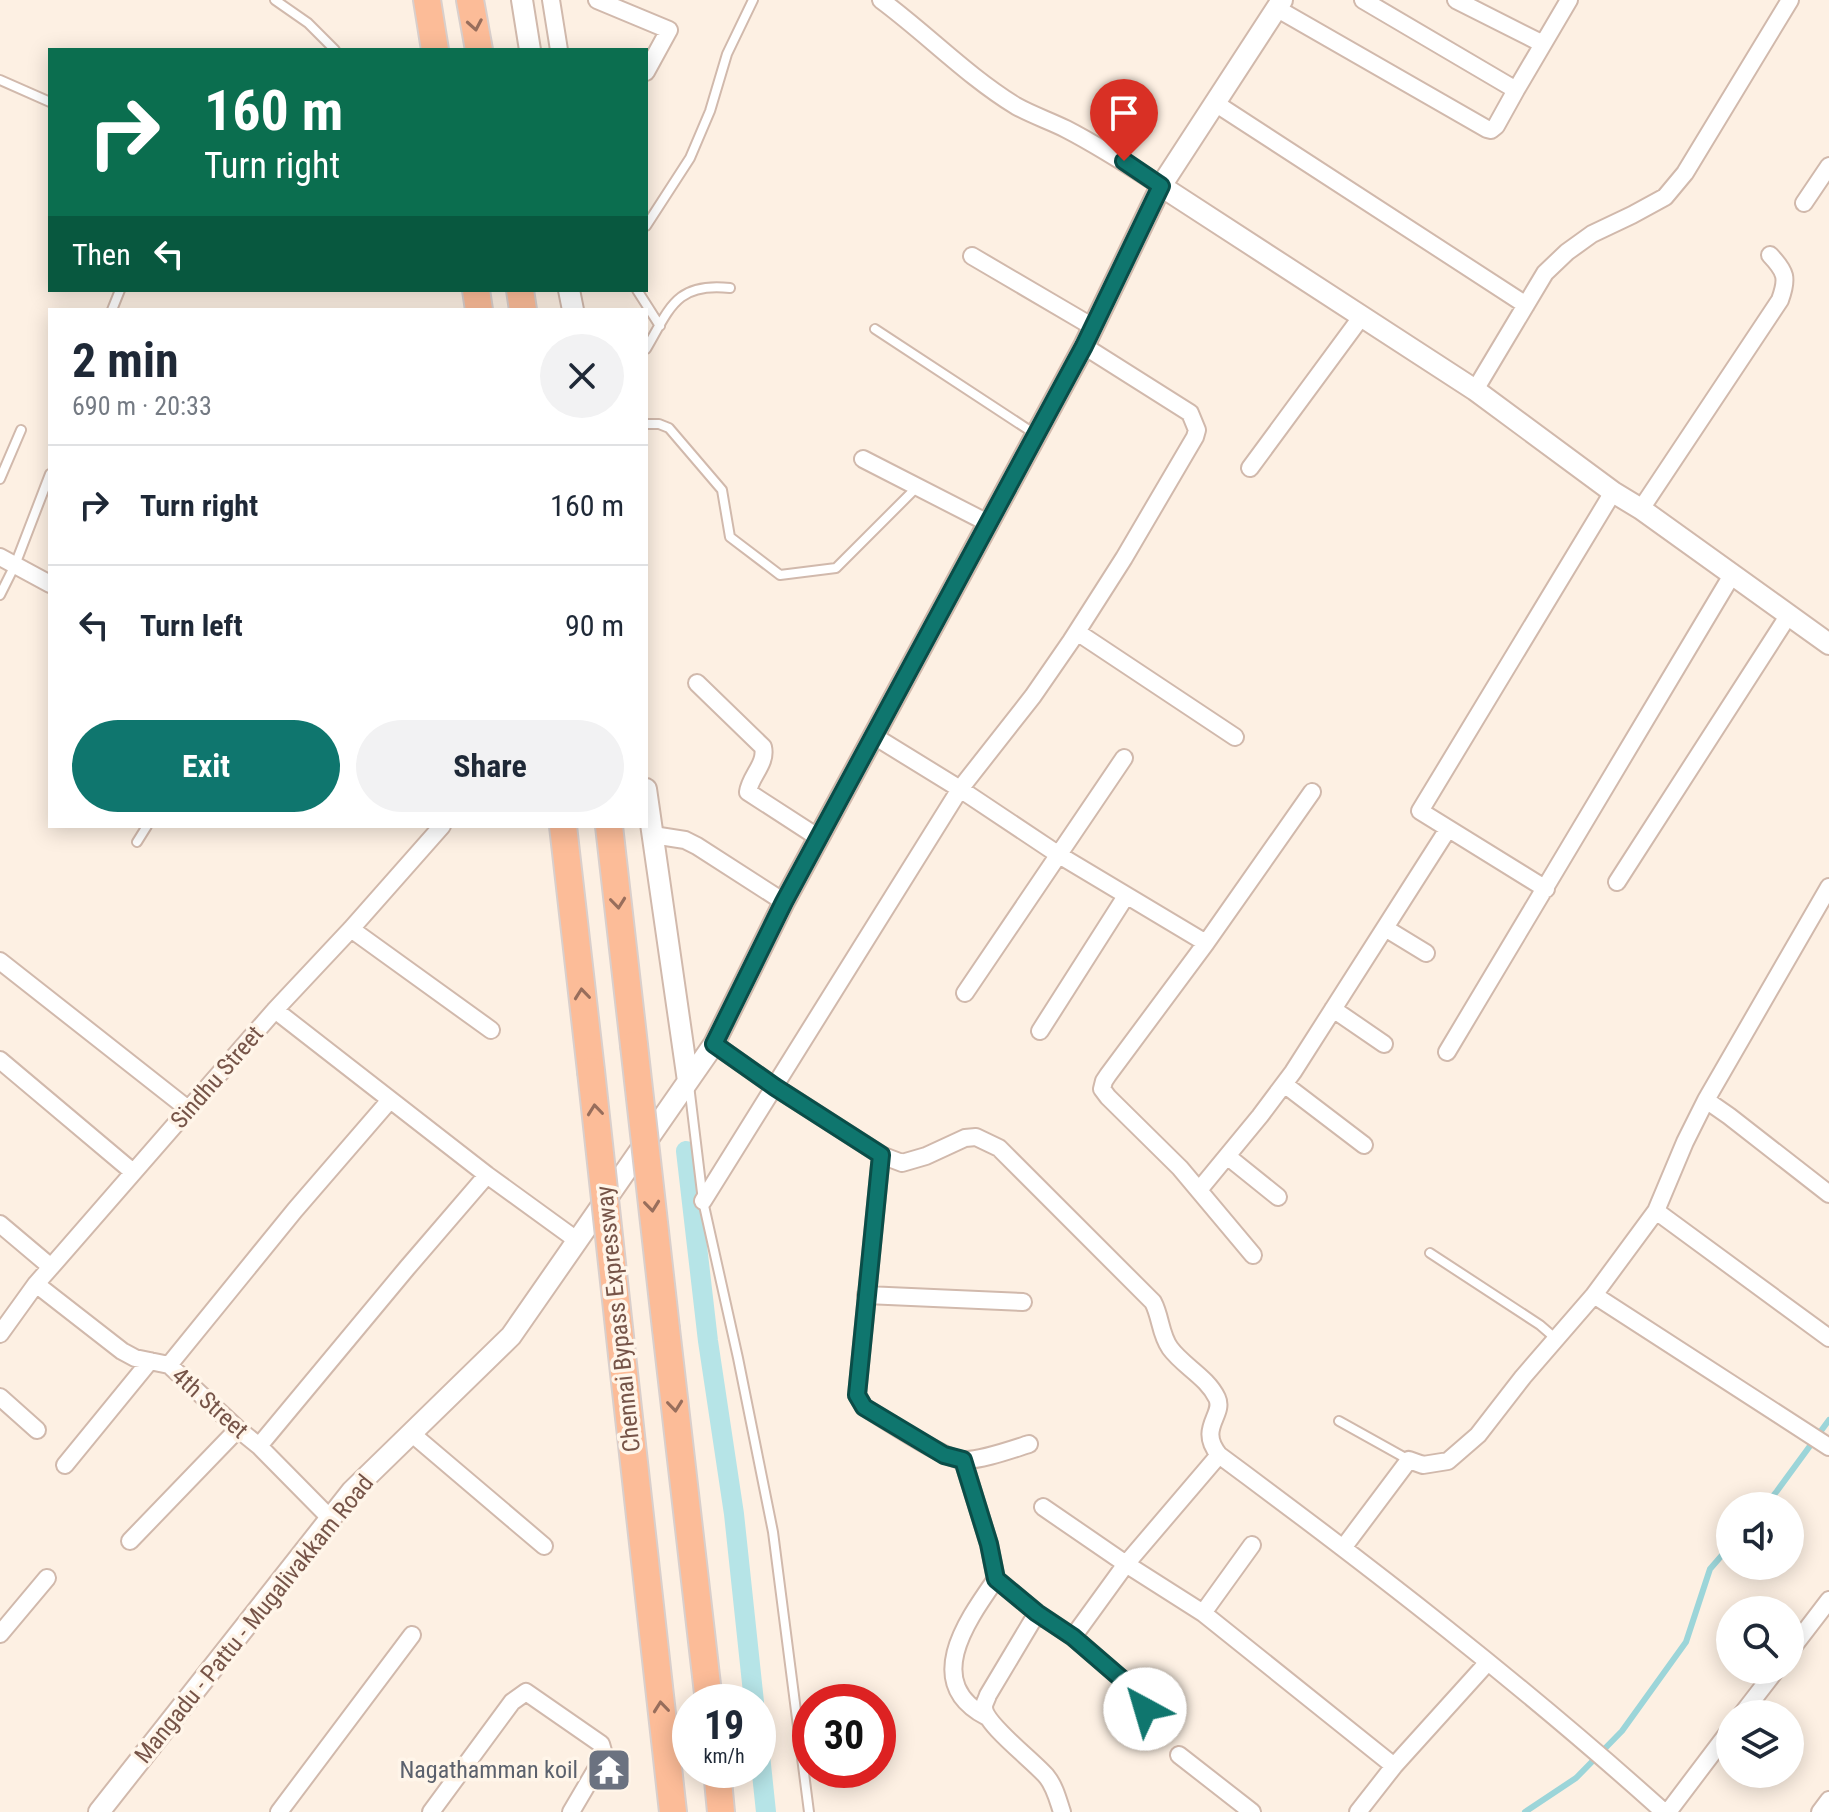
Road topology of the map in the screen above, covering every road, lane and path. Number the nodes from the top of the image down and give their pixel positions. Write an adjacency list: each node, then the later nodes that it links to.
1 (275, 0): 15 (lane)
2 (427, 0): 16 (highway)
3 (470, 0): 17 (highway, one-way to 17)
4 (522, 0): 18 (street)
5 (551, 0): 19 (street)
6 (597, 0): 20 (street)
7 (753, 0): 28 (lane)
8 (881, 0): 26 (street)
9 (1363, 0): 22 (street)
10 (1456, 0): 14 (street)
11 (1569, 0): 14 (street)
12 (1790, 0): 33 (street)
13 (1279, 4): 22 (street); 24 (street, Mangadu - Pattu - Mugalivakkam Road)
14 (1543, 44): 22 (street)
15 (333, 48)
16 (435, 48)
17 (479, 48)
18 (530, 48)
19 (559, 48)
20 (648, 68)
21 (0, 80): 23 (lane)
22 (1516, 90)
23 (48, 101)
24 (1215, 103): 26 (street, Mangadu - Pattu - Mugalivakkam Road); 33 (street)
25 (1829, 166): 27 (street)
26 (1161, 186): 34 (street); 36 (street, Mangadu - Pattu - Mugalivakkam Road)
27 (1804, 203)
28 (648, 223)
29 (1770, 255): 50 (street)
30 (972, 256): 36 (street)
31 (730, 288): 35 (lane)
32 (638, 292): 35 (lane)
33 (1526, 305): 40 (street)
34 (1362, 316): 40 (street); 45 (street)
35 (660, 326): 38 (lane)
36 (1093, 327): 39 (street, Mangadu - Pattu - Mugalivakkam Road)
37 (875, 329): 43 (lane)
38 (648, 346)
39 (1084, 346): 43 (street, Mangadu - Pattu - Mugalivakkam Road); 57 (street)
40 (1475, 390): 49 (street)
41 (648, 424): 48 (lane)
42 (21, 430): 47 (lane)
43 (1036, 435): 51 (street, Mangadu - Pattu - Mugalivakkam Road)
44 (863, 459): 48 (street)
45 (1250, 468)
46 (48, 478): 52 (lane)
47 (0, 479)
48 (917, 487): 51 (street)
49 (1613, 492): 50 (street); 70 (street)
50 (1641, 509): 53 (street)
51 (988, 523): 60 (street, Mangadu - Pattu - Mugalivakkam Road)
52 (8, 561): 54 (street); 55 (lane)
53 (1732, 575): 56 (street); 77 (street)
54 (48, 583)
55 (0, 595)
56 (1788, 616): 58 (street); 75 (street)
57 (1077, 632): 61 (street); 63 (street)
58 (1829, 644)
59 (697, 683): 72 (street)
60 (874, 736): 63 (street); 72 (street, Mangadu - Pattu - Mugalivakkam Road)
61 (1235, 737)
62 (1124, 758): 74 (street)
63 (960, 789): 74 (street); 96 (street)
64 (1312, 792): 82 (street)
65 (648, 802): 71 (street)
66 (146, 828): 73 (lane)
67 (440, 828): 81 (street, Sindhu Street)
68 (563, 828): 167 (highway, Chennai Bypass Expressway, one-way to 68, bridge)
69 (609, 828): 153 (highway, Chennai Bypass Expressway, one-way to 153, bridge)
70 (1448, 829): 77 (street); 80 (street)
71 (653, 835): 79 (street); 94 (street)
72 (819, 838): 79 (street, Mangadu - Pattu - Mugalivakkam Road)
73 (137, 842)
74 (1059, 855): 78 (street); 85 (street)
75 (1617, 882)
76 (1829, 887): 98 (street)
77 (1546, 889): 92 (street)
78 (1126, 896): 82 (street); 89 (street)
79 (784, 902): 90 (street, Mangadu - Pattu - Mugalivakkam Road)
80 (1385, 928): 83 (street); 86 (street)
81 (351, 929): 87 (street, Sindhu Street); 88 (street)
82 (1206, 943): 105 (street)
83 (1426, 953)
84 (0, 961): 99 (street)
85 (965, 993)
86 (1333, 1009): 91 (street); 95 (street)
87 (275, 1010): 97 (street); 99 (street, Sindhu Street)
88 (491, 1030)
89 (1040, 1031)
90 (714, 1044): 94 (street, Mangadu - Pattu - Mugalivakkam Road); 96 (street)
91 (1384, 1044)
92 (1447, 1052)
93 (0, 1060): 103 (street)
94 (688, 1081): 108 (lane); 111 (street, Mangadu - Pattu - Mugalivakkam Road)
95 (1284, 1084): 100 (street); 102 (street)
96 (775, 1087): 101 (street); 108 (street)
97 (390, 1100): 104 (street); 123 (street)
98 (1706, 1100): 106 (street); 109 (street)
99 (188, 1109): 103 (street, Sindhu Street)
100 (1364, 1145)
101 (881, 1155): 116 (street); 132 (street)
102 (1227, 1156): 105 (street); 107 (street)
103 (133, 1172): 114 (street, Sindhu Street)
104 (487, 1175): 111 (street); 130 (street)
105 (1199, 1190): 113 (street)
106 (1829, 1194)
107 (1278, 1197)
108 (703, 1201): 169 (lane)
109 (1656, 1211): 117 (street); 120 (street)
110 (0, 1224): 114 (street)
111 (578, 1241): 128 (street, Mangadu - Pattu - Mugalivakkam Road)
112 (1430, 1253): 121 (lane)
113 (1253, 1255)
114 (51, 1267): 115 (street, Sindhu Street)
115 (36, 1284): 119 (street, Sindhu Street); 122 (street, 4th Street)
116 (866, 1295): 118 (street); 133 (street)
117 (1594, 1295): 121 (street); 131 (street)
118 (1023, 1302)
119 (0, 1334)
120 (1829, 1338)
121 (1556, 1339): 134 (street)
122 (150, 1361): 123 (street, 4th Street); 135 (street)
123 (169, 1365): 126 (street, 4th Street)
124 (0, 1397): 127 (street)
125 (1339, 1421): 134 (lane)
126 (238, 1429): 130 (street, 4th Street); 138 (street)
127 (37, 1430)
128 (411, 1433): 137 (street, Mangadu - Pattu - Mugalivakkam Road); 140 (street)
129 (1029, 1444): 133 (street)
130 (259, 1446): 137 (street, 4th Street)
131 (1829, 1447)
132 (1219, 1455): 141 (street); 142 (street)
133 (963, 1460): 144 (street)
134 (1409, 1460): 141 (street)
135 (65, 1465)
136 (1043, 1507): 142 (street)
137 (330, 1518): 163 (street, Mangadu - Pattu - Mugalivakkam Road)
138 (130, 1541)
139 (1252, 1545): 147 (street)
140 (544, 1546)
141 (1343, 1548): 152 (street)
142 (1126, 1564): 147 (street); 151 (street)
143 (47, 1578): 149 (street)
144 (996, 1579): 146 (street); 157 (street)
145 (1829, 1600): 148 (street)
146 (1037, 1613): 151 (street); 157 (street)
147 (1203, 1613): 160 (street)
148 (1804, 1633)
149 (0, 1634)
150 (412, 1635): 164 (street)
151 (1073, 1637): 156 (street)
152 (1488, 1662): 160 (street); 173 (street)
153 (707, 1684)
154 (1765, 1684): 155 (street)
155 (1753, 1700)
156 (1145, 1709)
157 (987, 1717): 170 (street)
158 (1716, 1748): 173 (street)
159 (1179, 1755): 171 (street)
160 (1394, 1766): 172 (street)
161 (719, 1788): 168 (highway)
162 (1829, 1800): 174 (street)
163 (99, 1812)
164 (279, 1812)
165 (431, 1812): 166 (street)
166 (571, 1812)
167 (673, 1812)
168 (721, 1812)
169 (809, 1812)
170 (1062, 1812)
171 (1252, 1812)
172 (1358, 1812)
173 (1666, 1812)
174 (1820, 1812)

